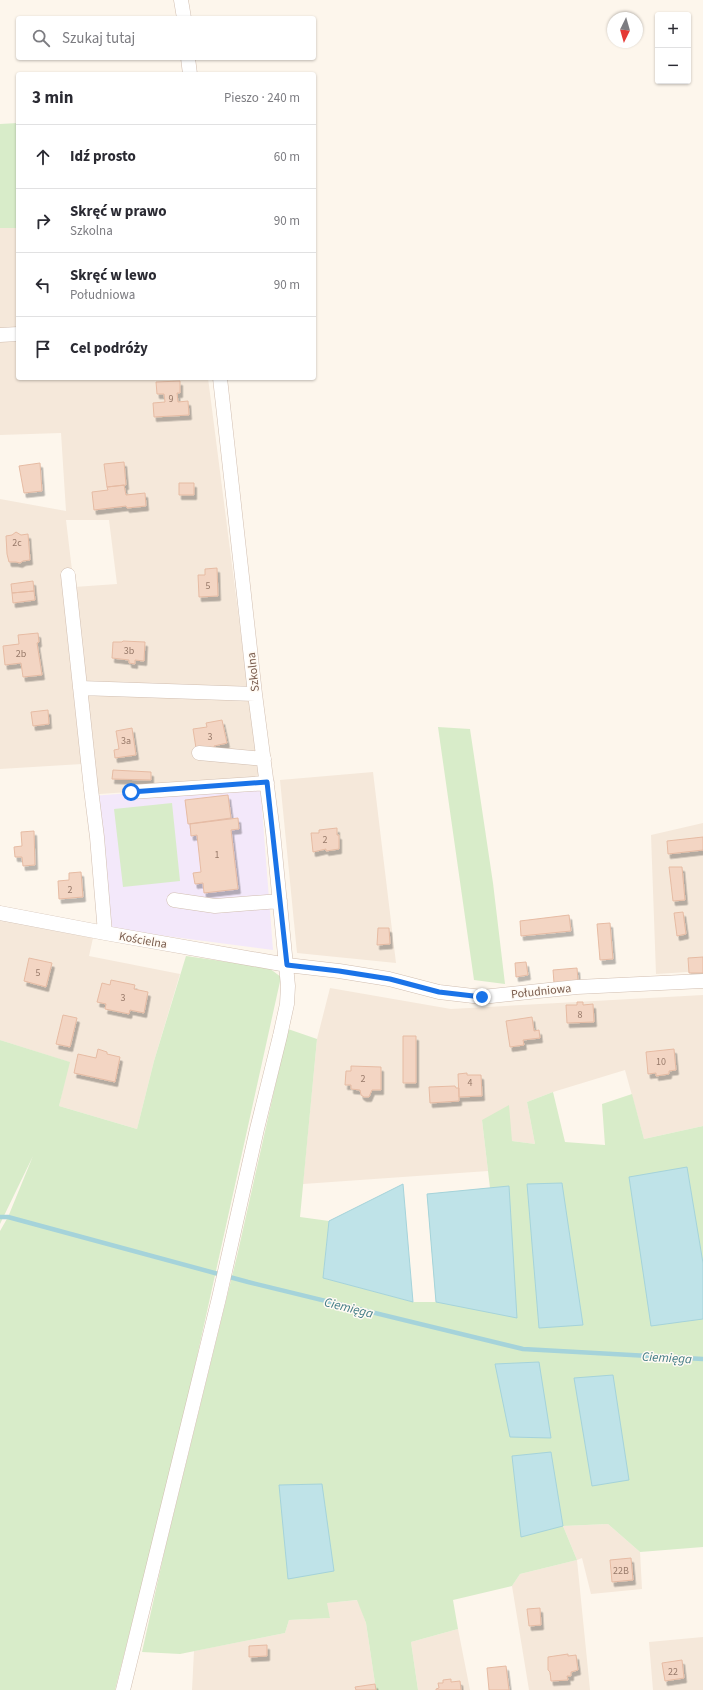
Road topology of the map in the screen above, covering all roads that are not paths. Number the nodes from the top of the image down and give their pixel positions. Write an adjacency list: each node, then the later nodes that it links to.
1 (181, 0): 2 (street)
2 (184, 16)
3 (188, 60): 4 (street)
4 (190, 72)
5 (16, 334): 6 (street)
6 (0, 335)
7 (220, 380): 10 (street, Szkolna)
8 (68, 575): 9 (street)
9 (80, 688): 10 (street); 18 (street)
10 (255, 694): 12 (street, Szkolna)
11 (198, 753): 12 (street)
12 (264, 759): 13 (street, Szkolna)
13 (267, 782): 14 (street); 16 (street, Szkolna)
14 (131, 792)
15 (174, 900): 16 (street)
16 (280, 901): 19 (street, Szkolna)
17 (0, 913): 18 (street, Kościelna)
18 (105, 933): 19 (street, Kościelna)
19 (287, 965): 20 (street, Południowa); 21 (street, Szkolna)
20 (703, 981)
21 (122, 1690)

